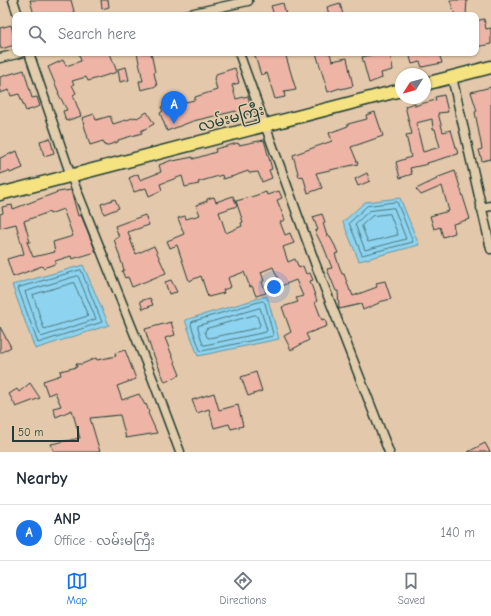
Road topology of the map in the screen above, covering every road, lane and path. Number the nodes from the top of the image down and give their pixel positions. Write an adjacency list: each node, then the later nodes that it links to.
1 (13, 0): 4 (street)
2 (248, 1): 3 (street)
3 (222, 6): 5 (street); 6 (street)
4 (17, 12)
5 (197, 12)
6 (224, 12)
7 (12, 55): 10 (street)
8 (30, 56): 16 (street)
9 (240, 56): 15 (street)
10 (0, 58)
11 (491, 67): 12 (main road)
12 (452, 77): 13 (main road); 19 (street)
13 (431, 82)
14 (395, 92): 15 (main road, လမ်းမကြီး)
15 (265, 126): 16 (main road, လမ်းမကြီး); 22 (street)
16 (71, 176): 17 (main road, လမ်းမကြီး); 21 (street)
17 (0, 194)
18 (491, 206): 19 (street)
19 (481, 208): 20 (street)
20 (491, 249)
21 (180, 452)
22 (389, 452)

